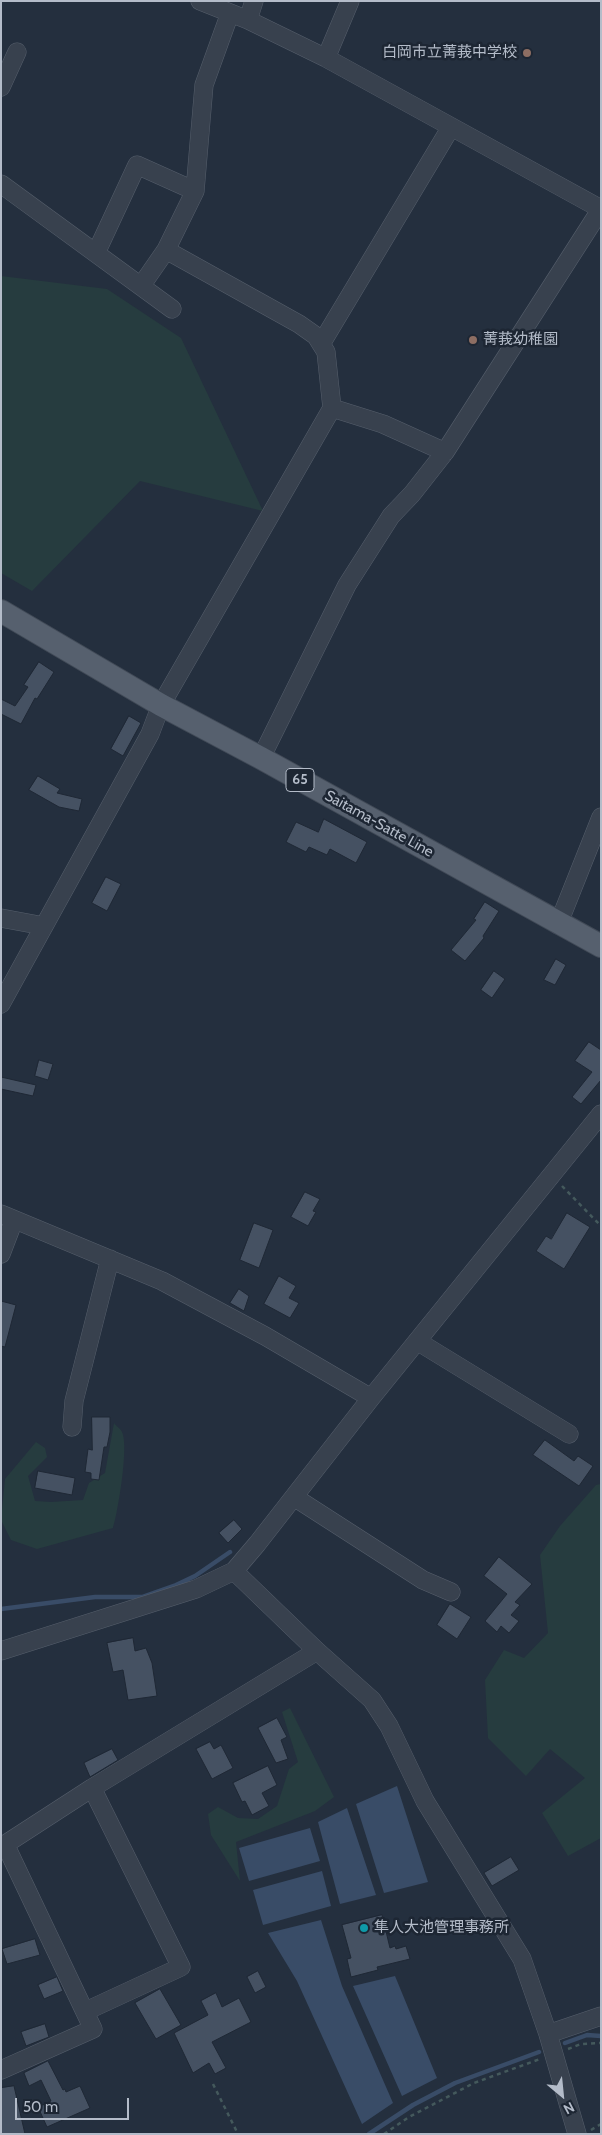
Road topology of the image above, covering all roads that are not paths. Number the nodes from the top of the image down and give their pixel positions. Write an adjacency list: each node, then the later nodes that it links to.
1 (200, 1): 4 (street)
2 (254, 1): 5 (street)
3 (350, 1): 7 (street)
4 (230, 13): 5 (street); 11 (street)
5 (248, 20): 7 (street)
6 (17, 52): 8 (street)
7 (326, 58): 9 (street)
8 (1, 87)
9 (451, 127): 16 (street); 18 (street)
10 (1, 184): 13 (street)
11 (195, 190): 12 (street); 13 (street)
12 (166, 250): 14 (street); 16 (street)
13 (96, 253): 14 (street)
14 (141, 286): 15 (street)
15 (172, 309)
16 (321, 344): 17 (street)
17 (332, 408): 18 (street); 20 (street)
18 (445, 452): 21 (street)
19 (1, 611): 20 (main road, Saitama-Satte Line / 65)
20 (161, 705): 21 (main road, Saitama-Satte Line / 65); 25 (street)
21 (261, 758): 24 (main road, Saitama-Satte Line / 65)
22 (601, 817): 24 (street)
23 (1, 918): 25 (street)
24 (558, 924): 26 (main road, Saitama-Satte Line / 65)
25 (44, 926): 27 (street)
26 (601, 946)
27 (1, 1004)
28 (601, 1114): 32 (street)
29 (8, 1217): 30 (street); 31 (street)
30 (1, 1254)
31 (110, 1259): 33 (street); 34 (street)
32 (417, 1341): 33 (street); 35 (street)
33 (371, 1398): 36 (street)
34 (72, 1428)
35 (569, 1434)
36 (294, 1497): 37 (street); 38 (street)
37 (234, 1570): 39 (street); 40 (street)
38 (452, 1592)
39 (1, 1651)
40 (317, 1651): 41 (street); 45 (street)
41 (92, 1788): 42 (street); 43 (street)
42 (4, 1847): 43 (street)
43 (86, 2011): 46 (street)
44 (601, 2016): 45 (street)
45 (548, 2034): 47 (street)
46 (1, 2070)
47 (577, 2134)

